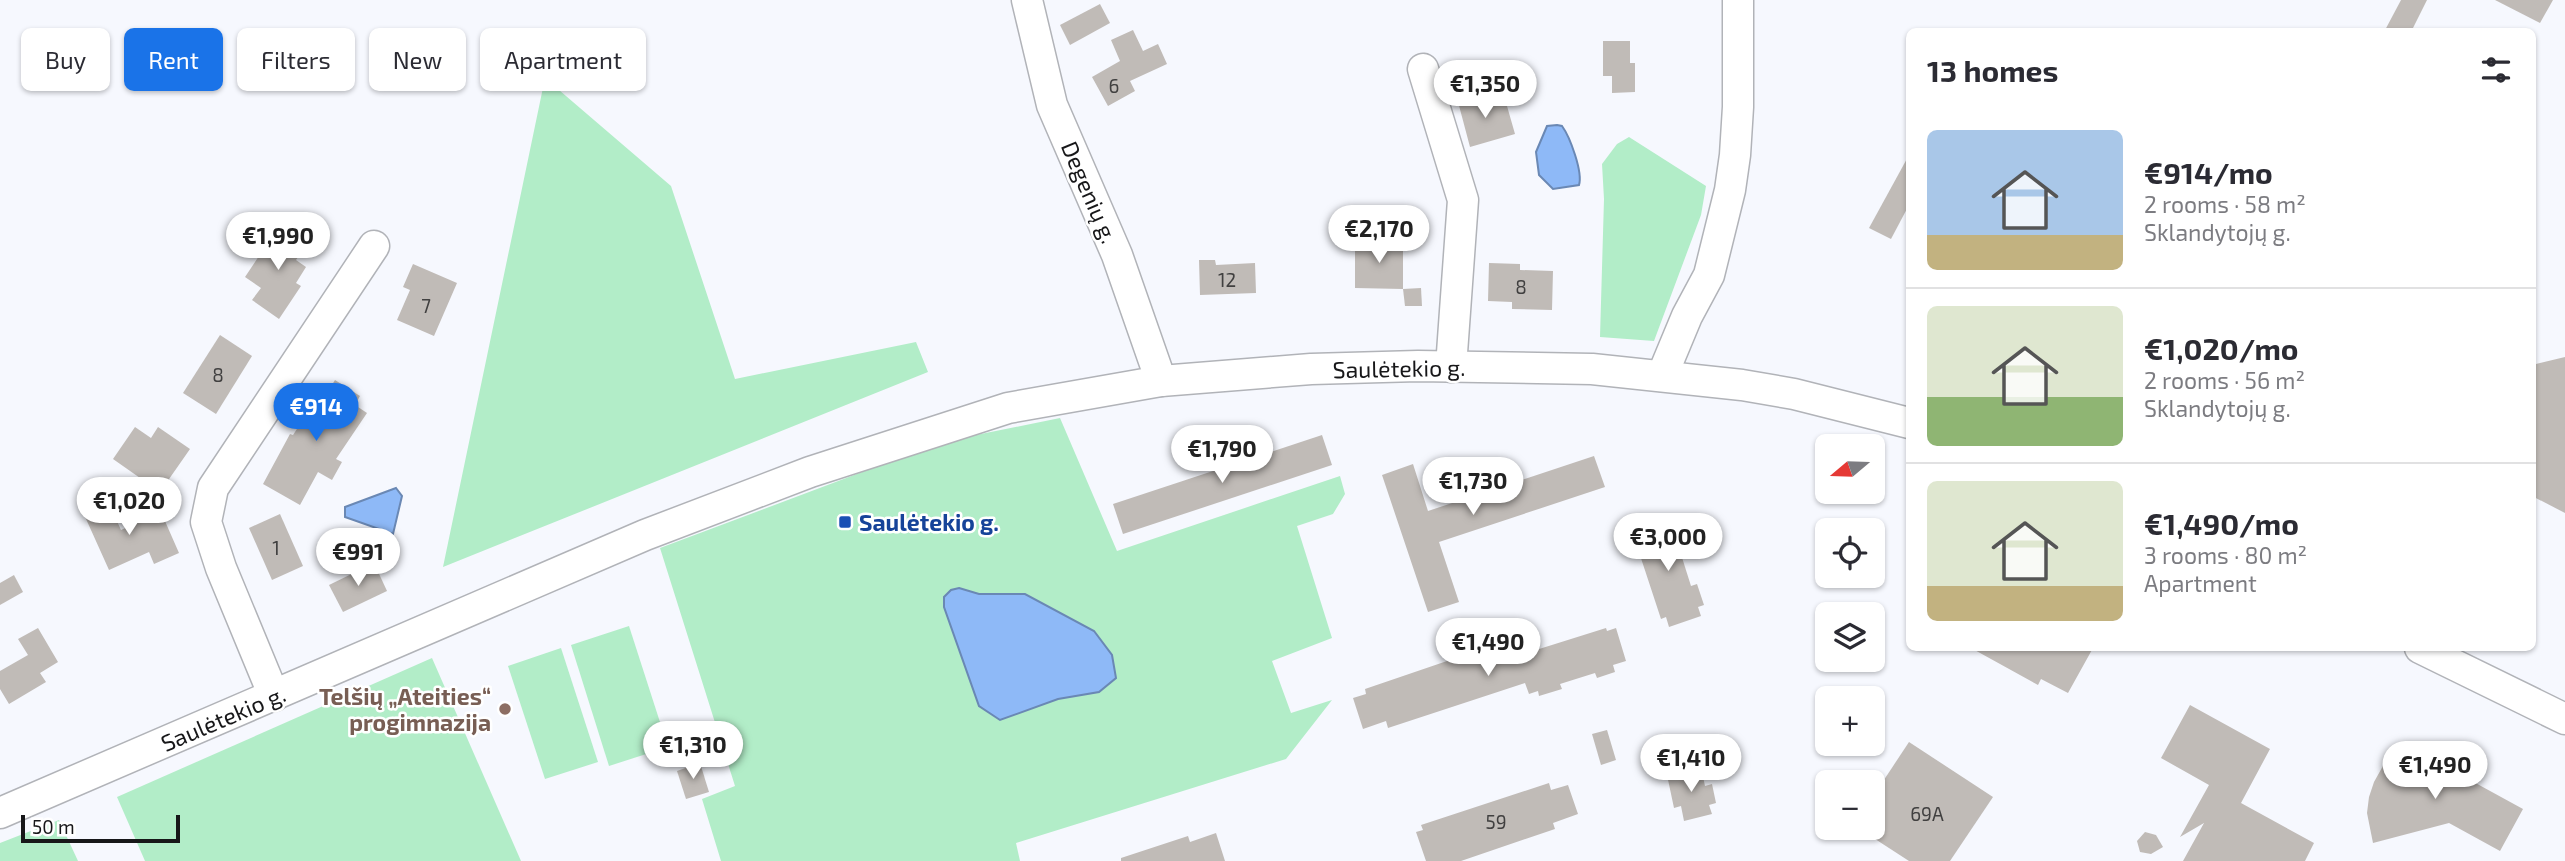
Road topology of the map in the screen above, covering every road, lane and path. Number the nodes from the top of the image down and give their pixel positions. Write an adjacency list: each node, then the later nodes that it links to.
1 (1027, 0): 7 (street, Degenių g.)
2 (1738, 0): 6 (street)
3 (1423, 69): 5 (street)
4 (374, 246): 10 (street)
5 (1451, 367): 6 (street, Saulėtekio g.); 7 (street, Saulėtekio g.)
6 (1662, 376): 8 (street, Saulėtekio g.)
7 (1161, 381): 10 (street, Saulėtekio g.)
8 (1906, 422)
9 (2426, 651): 11 (street)
10 (274, 696): 12 (street, Saulėtekio g.)
11 (2565, 719)
12 (0, 813)

